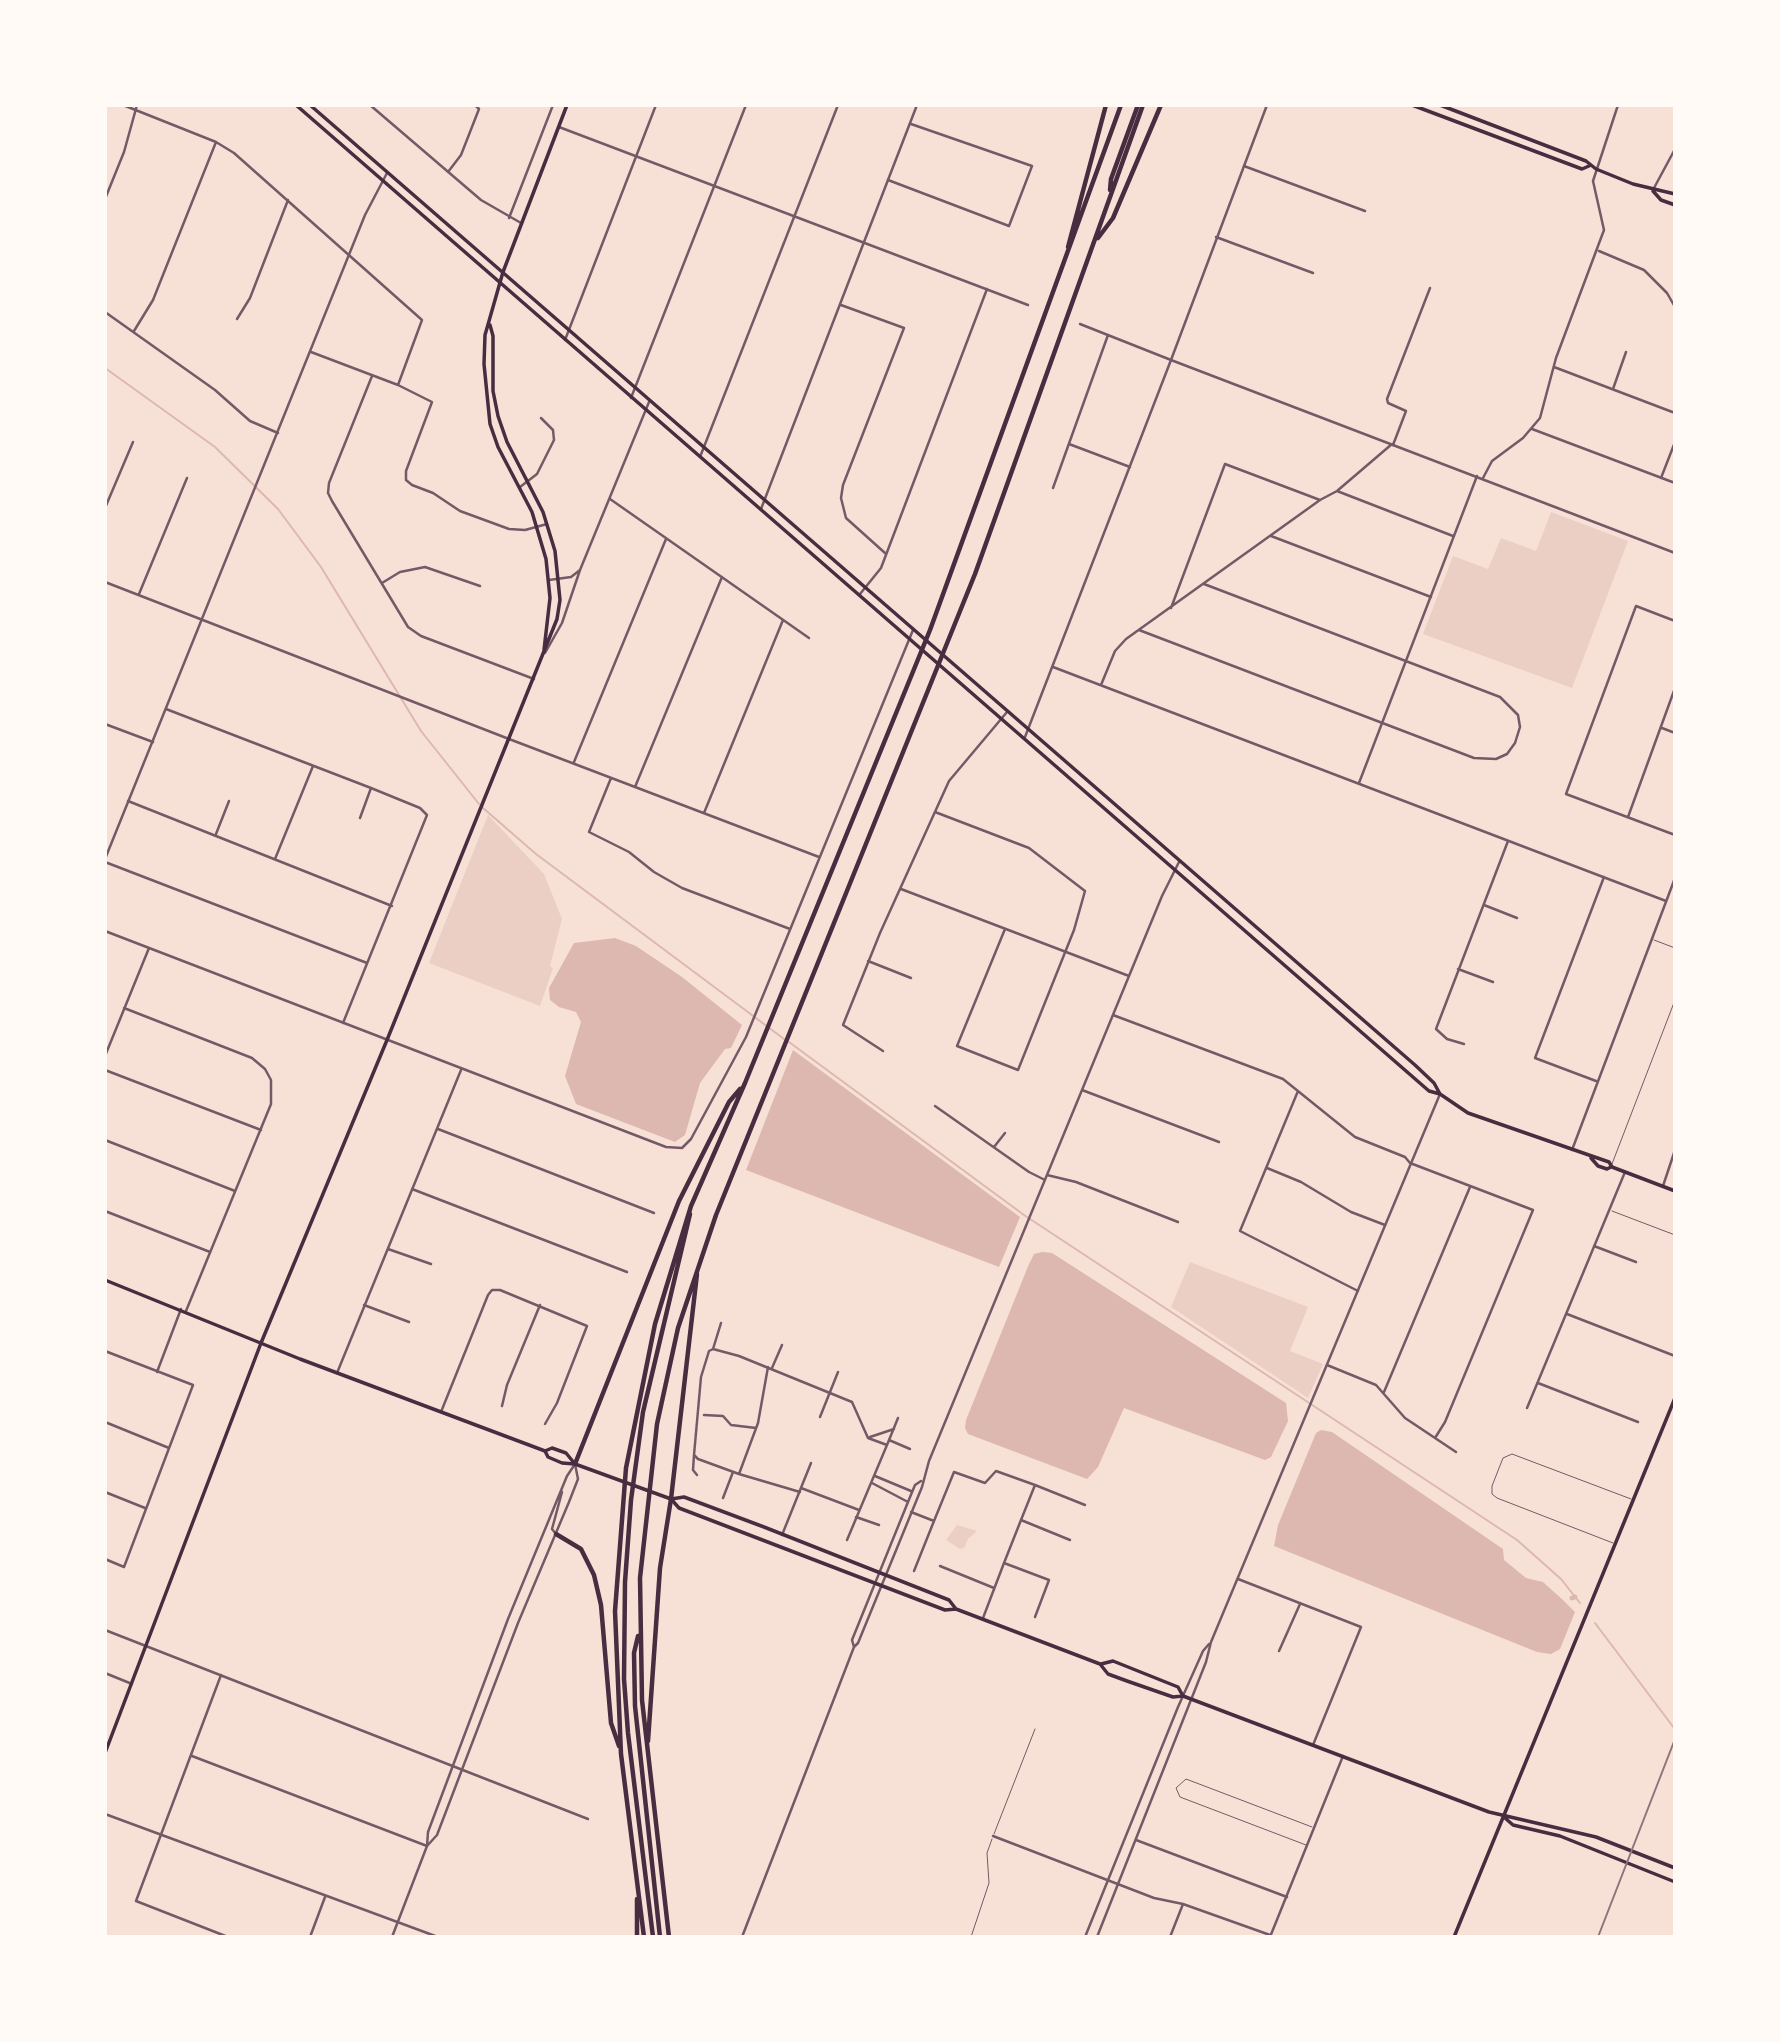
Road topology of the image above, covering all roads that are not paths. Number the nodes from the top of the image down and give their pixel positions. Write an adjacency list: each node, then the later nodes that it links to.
1 (122, 105): 21 (street)
2 (137, 105): 21 (street)
3 (296, 105): 32 (main road)
4 (310, 105): 30 (main road)
5 (370, 105): 31 (street)
6 (475, 105): 31 (street)
7 (553, 105): 42 (street)
8 (567, 105): 23 (main road)
9 (656, 105): 26 (street)
10 (746, 105): 34 (street)
11 (838, 105): 41 (street)
12 (917, 105): 22 (street)
13 (1106, 105): 51 (highway)
14 (1121, 105): 51 (highway)
15 (1140, 105): 46 (highway)
16 (1161, 105): 46 (highway)
17 (1267, 105): 27 (street)
18 (1412, 105): 28 (main road)
19 (1441, 105): 28 (main road)
20 (1618, 105): 29 (street)
21 (136, 110): 24 (street); 37 (street)
22 (910, 124): 33 (street); 33 (street)
23 (559, 127): 26 (street); 43 (main road)
24 (216, 142): 38 (street); 63 (street)
25 (1675, 149): 35 (street)
26 (637, 156): 34 (street); 62 (street)
27 (1243, 166): 40 (street); 44 (street)
28 (1589, 166): 29 (main road)
29 (1595, 169): 35 (main road); 47 (street)
30 (387, 172): 32 (street); 49 (main road)
31 (448, 173): 42 (street)
32 (383, 180): 48 (street); 52 (main road)
33 (888, 180): 45 (street)
34 (715, 186): 41 (street); 73 (street)
35 (1653, 191): 36 (main road); 39 (main road)
36 (1675, 194)
37 (105, 199)
38 (288, 200): 48 (street); 59 (street)
39 (1675, 205)
40 (1365, 211)
41 (796, 216): 45 (street); 85 (street)
42 (509, 218): 43 (street)
43 (521, 223): 49 (main road)
44 (1216, 237): 50 (street); 68 (street)
45 (864, 242): 54 (street); 55 (street)
46 (1094, 245): 235 (highway)
47 (1597, 251): 57 (street); 69 (street)
48 (350, 255): 66 (street); 71 (street)
49 (503, 272): 52 (main road); 62 (main road)
50 (1313, 273)
51 (1058, 281): 199 (highway)
52 (500, 282): 61 (main road); 65 (main road)
53 (1430, 288): 84 (street)
54 (988, 289): 56 (street); 108 (street)
55 (841, 305): 99 (street); 108 (street)
56 (1028, 305)
57 (1675, 307)
58 (105, 312): 63 (street)
59 (237, 319)
60 (1080, 324): 64 (street)
61 (490, 325): 92 (main road); 94 (main road)
62 (569, 331): 65 (street); 73 (main road)
63 (133, 332): 80 (street)
64 (1108, 335): 68 (street); 83 (street)
65 (565, 340): 74 (main road)
66 (311, 352): 70 (street); 80 (street)
67 (1626, 352): 72 (street)
68 (1171, 360): 84 (street); 87 (street)
69 (1554, 367): 72 (street); 79 (street)
70 (372, 376): 71 (street); 114 (street)
71 (398, 385): 103 (street)
72 (1613, 389): 77 (street)
73 (636, 390): 74 (street); 75 (main road)
74 (631, 398): 76 (main road)
75 (649, 402): 76 (street); 85 (main road)
76 (645, 410): 86 (main road); 97 (street)
77 (1675, 412)
78 (541, 418): 92 (street)
79 (1532, 429): 90 (street); 91 (street)
80 (278, 433): 122 (street)
81 (132, 442): 100 (street)
82 (1675, 442): 91 (street)
83 (1069, 444): 87 (street); 95 (street)
84 (1393, 444): 88 (street); 96 (street)
85 (705, 450): 86 (street); 99 (main road)
86 (699, 458): 101 (main road)
87 (1129, 467): 131 (street)
88 (1477, 476): 90 (street); 105 (street)
89 (187, 478): 118 (street)
90 (1483, 478): 107 (street)
91 (1661, 478): 93 (street)
92 (527, 481): 94 (street); 102 (main road)
93 (1675, 483)
94 (519, 487): 103 (main road)
95 (1053, 488)
96 (1336, 491): 98 (street); 105 (street)
97 (610, 499): 106 (street); 109 (street)
98 (1320, 500): 104 (street); 121 (street)
99 (765, 501): 101 (street); 117 (main road)
100 (105, 508)
101 (761, 509): 119 (main road)
102 (547, 524): 103 (street); 111 (main road)
103 (537, 528): 112 (main road)
104 (1271, 536): 115 (street); 120 (street)
105 (1453, 536): 120 (street)
106 (666, 539): 110 (street); 146 (street)
107 (1675, 552)
108 (886, 554): 117 (street)
109 (580, 570): 111 (street); 129 (street)
110 (722, 577): 123 (street); 150 (street)
111 (559, 579): 112 (street); 129 (main road)
112 (550, 580): 129 (main road)
113 (105, 582): 118 (street)
114 (382, 583): 116 (street); 132 (street)
115 (1204, 584): 121 (street); 130 (street)
116 (480, 586)
117 (866, 587): 119 (street); 126 (main road)
118 (139, 594): 122 (street)
119 (860, 594): 128 (main road)
120 (1430, 597): 130 (street)
121 (1171, 608): 125 (street)
122 (202, 619): 135 (street); 144 (street)
123 (783, 620): 127 (street); 155 (street)
124 (1675, 621): 156 (street)
125 (1139, 630): 133 (street); 138 (street)
126 (913, 631): 128 (street); 136 (main road)
127 (809, 638)
128 (909, 639): 137 (main road); 161 (street)
129 (545, 653): 132 (main road)
130 (1406, 661): 138 (street); 138 (street)
131 (1054, 667): 133 (street); 141 (street)
132 (534, 679): 144 (main road)
133 (1101, 685): 149 (street)
134 (1675, 688): 140 (street)
135 (166, 709): 145 (street); 147 (street)
136 (1007, 712): 137 (street); 141 (main road)
137 (1002, 718): 143 (main road); 154 (street)
138 (1382, 723): 149 (street)
139 (105, 724): 145 (street)
140 (1660, 727): 142 (street); 156 (street)
141 (1029, 730): 143 (street); 164 (main road)
142 (1675, 733)
143 (1025, 737): 165 (main road)
144 (509, 739): 146 (street); 192 (main road)
145 (153, 742): 152 (street)
146 (573, 764): 148 (street)
147 (313, 765): 151 (street); 162 (street)
148 (611, 778): 150 (street); 173 (street)
149 (1359, 784): 160 (street)
150 (635, 787): 155 (street)
151 (371, 788): 157 (street); 171 (street)
152 (128, 801): 158 (street); 163 (street)
153 (229, 801): 158 (street)
154 (934, 812): 168 (street); 179 (street)
155 (704, 813): 161 (street)
156 (1628, 817): 159 (street)
157 (360, 818)
158 (216, 835): 162 (street)
159 (1675, 835)
160 (1508, 841): 166 (street); 170 (street)
161 (819, 857): 173 (street)
162 (275, 859): 171 (street)
163 (105, 860): 181 (street)
164 (1179, 862): 165 (street); 185 (main road)
165 (1175, 869): 183 (street); 187 (main road)
166 (1604, 877): 169 (street); 198 (street)
167 (1675, 878): 169 (street)
168 (901, 889): 174 (street); 180 (street)
169 (1666, 901): 176 (street)
170 (1483, 904): 172 (street); 182 (street)
171 (392, 906): 181 (street)
172 (1517, 918)
173 (790, 929): 197 (street)
174 (1005, 929): 179 (street); 179 (street)
175 (105, 931): 177 (street)
176 (1652, 939): 178 (lane); 198 (street)
177 (149, 948): 189 (street); 191 (street)
178 (1675, 948)
179 (1066, 952): 183 (street)
180 (868, 960): 184 (street); 194 (street)
181 (367, 963): 191 (street)
182 (1458, 969): 186 (street); 193 (street)
183 (1129, 976): 190 (street)
184 (911, 978)
185 (1316, 979): 187 (main road); 202 (main road)
186 (1493, 982)
187 (1310, 987): 202 (main road)
188 (1675, 1000): 213 (lane)
189 (124, 1009): 195 (street); 204 (street)
190 (1113, 1015): 200 (street); 201 (street)
191 (343, 1023): 192 (street)
192 (387, 1040): 197 (street); 245 (main road)
193 (1464, 1044)
194 (883, 1051)
195 (105, 1056)
196 (105, 1070): 204 (street)
197 (461, 1070): 205 (street)
198 (1597, 1081): 210 (street)
199 (745, 1083): 223 (highway); 279 (highway)
200 (1082, 1090): 208 (street); 216 (street)
201 (1299, 1090): 212 (street); 214 (street)
202 (1440, 1094): 210 (main road); 212 (street)
203 (935, 1106): 209 (street)
204 (261, 1129): 221 (street)
205 (437, 1129): 220 (street); 226 (street)
206 (1005, 1133): 209 (street)
207 (105, 1140): 221 (street)
208 (1219, 1142)
209 (994, 1147): 217 (street)
210 (1572, 1150): 213 (main road)
211 (1675, 1150): 218 (street)
212 (1410, 1163): 219 (street); 228 (street)
213 (1612, 1167): 215 (main road)
214 (1267, 1168): 228 (street); 238 (street)
215 (1625, 1172): 218 (main road); 224 (street)
216 (1047, 1175): 217 (street); 227 (street)
217 (1045, 1180): 284 (street)
218 (1662, 1186): 222 (main road)
219 (1470, 1187): 256 (street); 271 (street)
220 (412, 1189): 231 (street); 236 (street)
221 (235, 1191): 232 (street)
222 (1675, 1191)
223 (691, 1206): 338 (highway); 368 (highway)
224 (1609, 1210): 229 (lane); 230 (street)
225 (105, 1211): 232 (street)
226 (654, 1213)
227 (1178, 1222)
228 (1385, 1226): 238 (street)
229 (1675, 1235)
230 (1594, 1246): 233 (street); 242 (street)
231 (387, 1248): 234 (street); 239 (street)
232 (210, 1252): 241 (street)
233 (1636, 1262)
234 (431, 1264)
235 (697, 1269): 292 (highway); 322 (highway)
236 (627, 1272)
237 (105, 1280): 241 (main road)
238 (1358, 1291): 250 (street)
239 (363, 1305): 243 (street); 254 (street)
240 (540, 1306): 259 (street); 261 (street); 267 (street)
241 (184, 1310): 245 (main road); 252 (street)
242 (1566, 1314): 249 (street); 255 (street)
243 (408, 1322)
244 (721, 1323): 247 (street)
245 (261, 1343): 254 (main road); 325 (main road)
246 (782, 1345): 251 (street)
247 (711, 1350): 251 (street); 277 (street)
248 (105, 1351): 252 (street)
249 (1675, 1356)
250 (1327, 1365): 256 (street); 314 (street)
251 (770, 1368): 257 (street); 268 (street)
252 (157, 1372): 273 (street)
253 (838, 1372): 257 (street)
254 (337, 1373): 261 (main road)
255 (1538, 1383): 260 (street); 266 (street)
256 (1384, 1392): 271 (street)
257 (829, 1393): 263 (street); 270 (street)
258 (1675, 1398): 293 (main road)
259 (502, 1406)
260 (1527, 1408)
261 (441, 1412): 275 (main road)
262 (704, 1415): 268 (street)
263 (820, 1417)
264 (898, 1418): 269 (street)
265 (105, 1422): 273 (street)
266 (1638, 1422)
267 (545, 1424)
268 (756, 1428): 281 (street)
269 (894, 1429): 270 (street); 272 (street)
270 (868, 1438): 272 (street)
271 (1435, 1438): 276 (street)
272 (888, 1442): 274 (street); 283 (street)
273 (169, 1448): 296 (street)
274 (910, 1449)
275 (545, 1451): 279 (main road); 279 (main road)
276 (1457, 1452)
277 (694, 1455): 280 (street); 282 (street)
278 (811, 1463): 288 (street)
279 (575, 1464): 286 (street); 292 (main road); 303 (street)
280 (733, 1472): 281 (street); 291 (street)
281 (739, 1474): 288 (street)
282 (697, 1475)
283 (875, 1476): 285 (street); 290 (street)
284 (921, 1481): 290 (street); 298 (street)
285 (872, 1483): 294 (street); 297 (street)
286 (564, 1485): 303 (street); 341 (street)
287 (1035, 1485): 295 (street); 300 (street); 301 (street)
288 (801, 1490): 297 (street); 304 (street)
289 (105, 1492): 296 (street)
290 (912, 1492): 294 (street)
291 (723, 1498)
292 (671, 1499): 304 (main road); 315 (main road); 336 (highway)
293 (1633, 1500): 307 (main road); 307 (lane)
294 (908, 1502): 312 (street)
295 (1085, 1505)
296 (145, 1508): 308 (street)
297 (859, 1510): 299 (street)
298 (911, 1512): 301 (street); 313 (street)
299 (856, 1517): 302 (street); 305 (street)
300 (1021, 1520): 306 (street); 309 (street)
301 (934, 1521): 311 (street)
302 (879, 1525)
303 (556, 1534): 338 (highway); 342 (street)
304 (782, 1535): 312 (main road)
305 (847, 1540)
306 (1070, 1540)
307 (1615, 1544): 344 (main road)
308 (105, 1559)
309 (1004, 1563): 317 (street); 320 (street)
310 (940, 1566): 317 (street)
311 (915, 1571)
312 (879, 1573): 313 (main road); 315 (street)
313 (886, 1575): 316 (street); 319 (main road)
314 (1238, 1579): 318 (street); 324 (street)
315 (875, 1583): 316 (main road); 326 (street)
316 (882, 1585): 319 (main road); 326 (street)
317 (994, 1588): 321 (street)
318 (1300, 1604): 327 (street); 335 (street)
319 (956, 1609): 321 (main road)
320 (1035, 1617)
321 (982, 1619): 328 (main road)
322 (640, 1628): 336 (highway); 369 (highway)
323 (105, 1630): 325 (street)
324 (1212, 1642): 332 (street); 333 (street)
325 (146, 1646): 330 (street); 331 (main road)
326 (854, 1647): 371 (street)
327 (1279, 1651)
328 (1100, 1664): 332 (main road); 332 (main road)
329 (105, 1673): 331 (street)
330 (221, 1675): 339 (street); 341 (street)
331 (132, 1684): 337 (main road)
332 (1183, 1696): 333 (main road); 353 (street)
333 (1192, 1699): 335 (main road); 349 (street)
334 (1035, 1729): 348 (lane)
335 (1313, 1745): 340 (main road)
336 (647, 1753): 370 (highway)
337 (105, 1754)
338 (621, 1754): 354 (highway)
339 (191, 1756): 347 (street); 350 (street)
340 (1343, 1756): 344 (main road); 346 (street)
341 (454, 1764): 342 (street); 350 (street)
342 (463, 1768): 345 (street); 350 (street)
343 (105, 1814): 347 (street)
344 (1503, 1817): 352 (main road); 355 (main road); 376 (main road)
345 (589, 1819)
346 (1314, 1828): 351 (street); 351 (lane)
347 (161, 1835): 357 (street); 362 (street)
348 (993, 1836): 353 (street); 372 (lane)
349 (1135, 1839): 356 (street); 358 (street)
350 (427, 1846): 360 (street)
351 (1307, 1846): 358 (street)
352 (1675, 1868)
353 (1107, 1880): 356 (street); 373 (street)
354 (637, 1881): 366 (highway); 367 (highway)
355 (1675, 1882)
356 (1117, 1884): 359 (street); 374 (street)
357 (325, 1897): 360 (street); 363 (street)
358 (1287, 1897): 361 (street)
359 (1183, 1904): 361 (street); 375 (street)
360 (397, 1923): 364 (street); 365 (street)
361 (1270, 1936)
362 (228, 1937)
363 (310, 1937)
364 (392, 1937)
365 (438, 1937)
366 (637, 1937)
367 (644, 1937)
368 (653, 1937)
369 (660, 1937)
370 (671, 1937)
371 (742, 1937)
372 (971, 1937)
373 (1085, 1937)
374 (1097, 1937)
375 (1171, 1937)
376 (1454, 1937)

